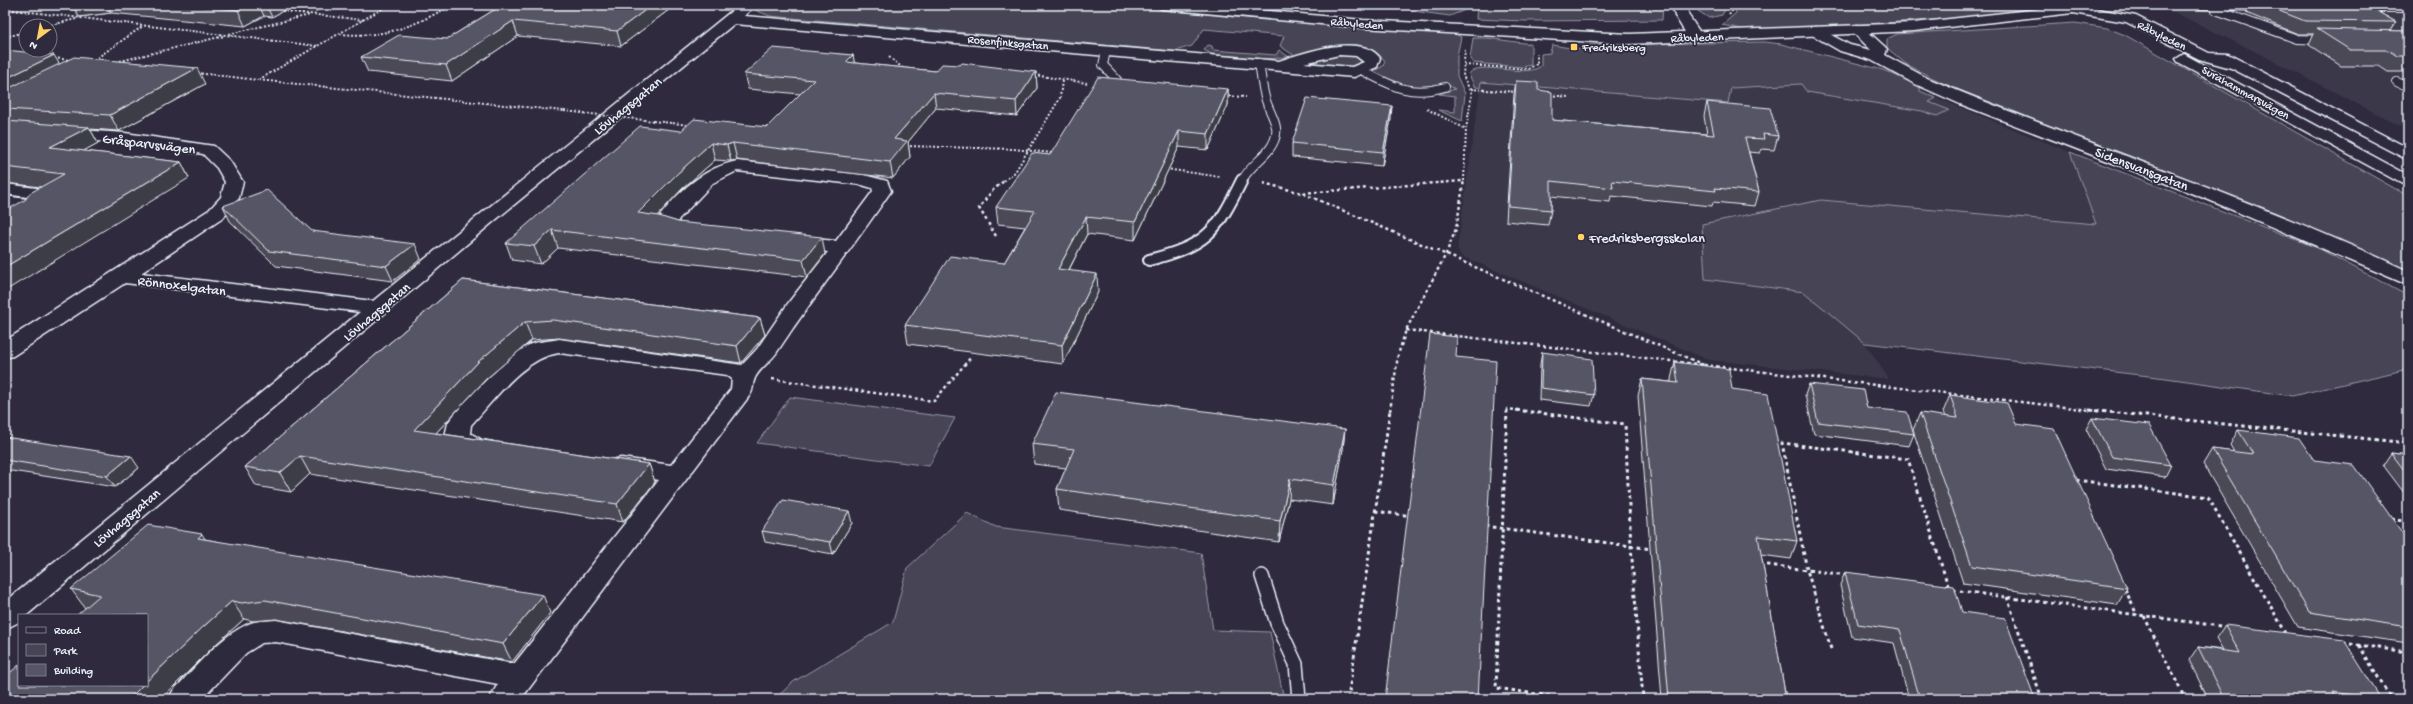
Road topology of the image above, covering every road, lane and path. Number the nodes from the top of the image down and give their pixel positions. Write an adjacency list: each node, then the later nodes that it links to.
1 (389, 5): 19 (path)
2 (452, 5): 28 (path)
3 (748, 5): 18 (street, Lövhagsgatan)
4 (1162, 5): 25 (street, Råbyleden)
5 (1269, 5): 25 (street, Råbyleden)
6 (1679, 5): 31 (street)
7 (2119, 5): 44 (street, Surahammarsvägen)
8 (2204, 6): 10 (lane); 32 (lane)
9 (2092, 7): 14 (street, Råbyleden); 20 (street); 33 (street, Surahammarsvägen); 44 (street, Råbyleden)
10 (2268, 7)
11 (2346, 8): 12 (lane)
12 (2408, 8)
13 (5, 9): 17 (path)
14 (2046, 9): 23 (street, Råbyleden)
15 (282, 11): 16 (path)
16 (310, 15): 19 (path); 29 (path)
17 (79, 18): 21 (path); 22 (path)
18 (733, 19): 37 (street, Rosenfinksgatan); 86 (street, Lövhagsgatan)
19 (363, 20): 28 (path)
20 (2028, 22): 23 (street); 33 (street)
21 (58, 23)
22 (143, 25): 29 (path); 42 (path)
23 (1914, 27): 24 (street, Råbyleden)
24 (1857, 29): 26 (street, Råbyleden); 39 (street)
25 (1480, 31): 31 (street, Råbyleden)
26 (1815, 32): 31 (street, Råbyleden); 39 (street, Sidensvansgatan)
27 (18, 34): 30 (path)
28 (340, 34): 35 (path)
29 (226, 35): 35 (path); 47 (path)
30 (5, 37)
31 (1695, 37)
32 (2337, 40)
33 (2152, 42): 74 (street, Surahammarsvägen)
34 (1466, 44): 46 (path)
35 (318, 46): 52 (path)
36 (1537, 49): 46 (path)
37 (1106, 51): 43 (street, Rosenfinksgatan); 55 (lane)
38 (889, 57): 49 (path)
39 (1877, 57): 85 (street, Sidensvansgatan)
40 (52, 58): 41 (path)
41 (76, 60)
42 (97, 63)
43 (1259, 63): 45 (street, Rosenfinksgatan); 64 (lane)
44 (2234, 64): 70 (street, Surahammarsvägen)
45 (1282, 65): 48 (street, Rosenfinksgatan); 48 (street, Rosenfinksgatan)
46 (1464, 65): 59 (path)
47 (124, 66)
48 (1360, 70): 56 (lane)
49 (908, 71)
50 (195, 73): 52 (path)
51 (1030, 74): 53 (path)
52 (258, 80): 65 (path, bridge)
53 (1062, 80): 55 (path); 68 (path)
54 (2397, 82): 57 (lane)
55 (1103, 85): 58 (lane)
56 (1445, 87)
57 (2408, 88)
58 (1094, 89)
59 (1470, 89): 60 (path); 73 (path)
60 (1525, 93)
61 (1219, 95): 64 (path)
62 (1546, 95): 63 (path)
63 (1568, 97)
64 (1265, 98): 72 (lane)
65 (692, 125)
66 (48, 133): 84 (street, Gråsparvsvägen)
67 (899, 146): 68 (path)
68 (1028, 151): 69 (path); 79 (path)
69 (1059, 154)
70 (2408, 154)
71 (1158, 168): 72 (path)
72 (1242, 180): 76 (path); 83 (lane)
73 (1464, 181): 76 (path); 82 (path)
74 (2408, 182)
75 (5, 189): 77 (lane)
76 (1302, 193): 82 (path)
77 (36, 205)
78 (707, 234): 81 (street)
79 (996, 236)
80 (778, 241): 81 (street)
81 (842, 248): 91 (street)
82 (1446, 254): 87 (path); 90 (path)
83 (1149, 260)
84 (122, 278): 86 (street, Rönnoxelgatan); 88 (street, Rönnoxelgatan)
85 (2408, 279)
86 (379, 308): 115 (street, Lövhagsgatan)
87 (1406, 330): 90 (path); 97 (path)
88 (5, 351)
89 (971, 357): 91 (path)
90 (1704, 365): 92 (path)
91 (743, 383): 93 (street); 95 (street)
92 (2408, 443)
93 (507, 451)
94 (600, 463): 95 (street)
95 (677, 474): 124 (street)
96 (2078, 487): 118 (path)
97 (1375, 511): 98 (path); 128 (path)
98 (1415, 516)
99 (2408, 522): 101 (path)
100 (1478, 525): 102 (path)
101 (2394, 526)
102 (1502, 529): 103 (path); 103 (path); 129 (path)
103 (1630, 546): 104 (path); 130 (path)
104 (1654, 549)
105 (1753, 562): 106 (path)
106 (1807, 570): 108 (path); 111 (path); 122 (path)
107 (1262, 576): 127 (lane)
108 (1854, 576)
109 (2124, 586): 113 (path)
110 (1941, 588): 111 (path)
111 (1949, 589): 112 (path)
112 (2008, 597): 113 (path); 131 (path)
113 (2137, 615): 114 (path)
114 (2144, 616): 116 (path); 132 (path)
115 (5, 618)
116 (2235, 628)
117 (2280, 634): 118 (path)
118 (2288, 635): 119 (path)
119 (2295, 636)
120 (2338, 642): 121 (path)
121 (2359, 645): 123 (path); 133 (path)
122 (1831, 649)
123 (2408, 652)
124 (520, 677): 125 (street); 126 (street)
125 (183, 699)
126 (504, 699)
127 (1298, 699)
128 (1348, 699)
129 (1570, 699)
130 (1643, 699)
131 (2042, 699)
132 (2185, 699)
133 (2391, 699)

